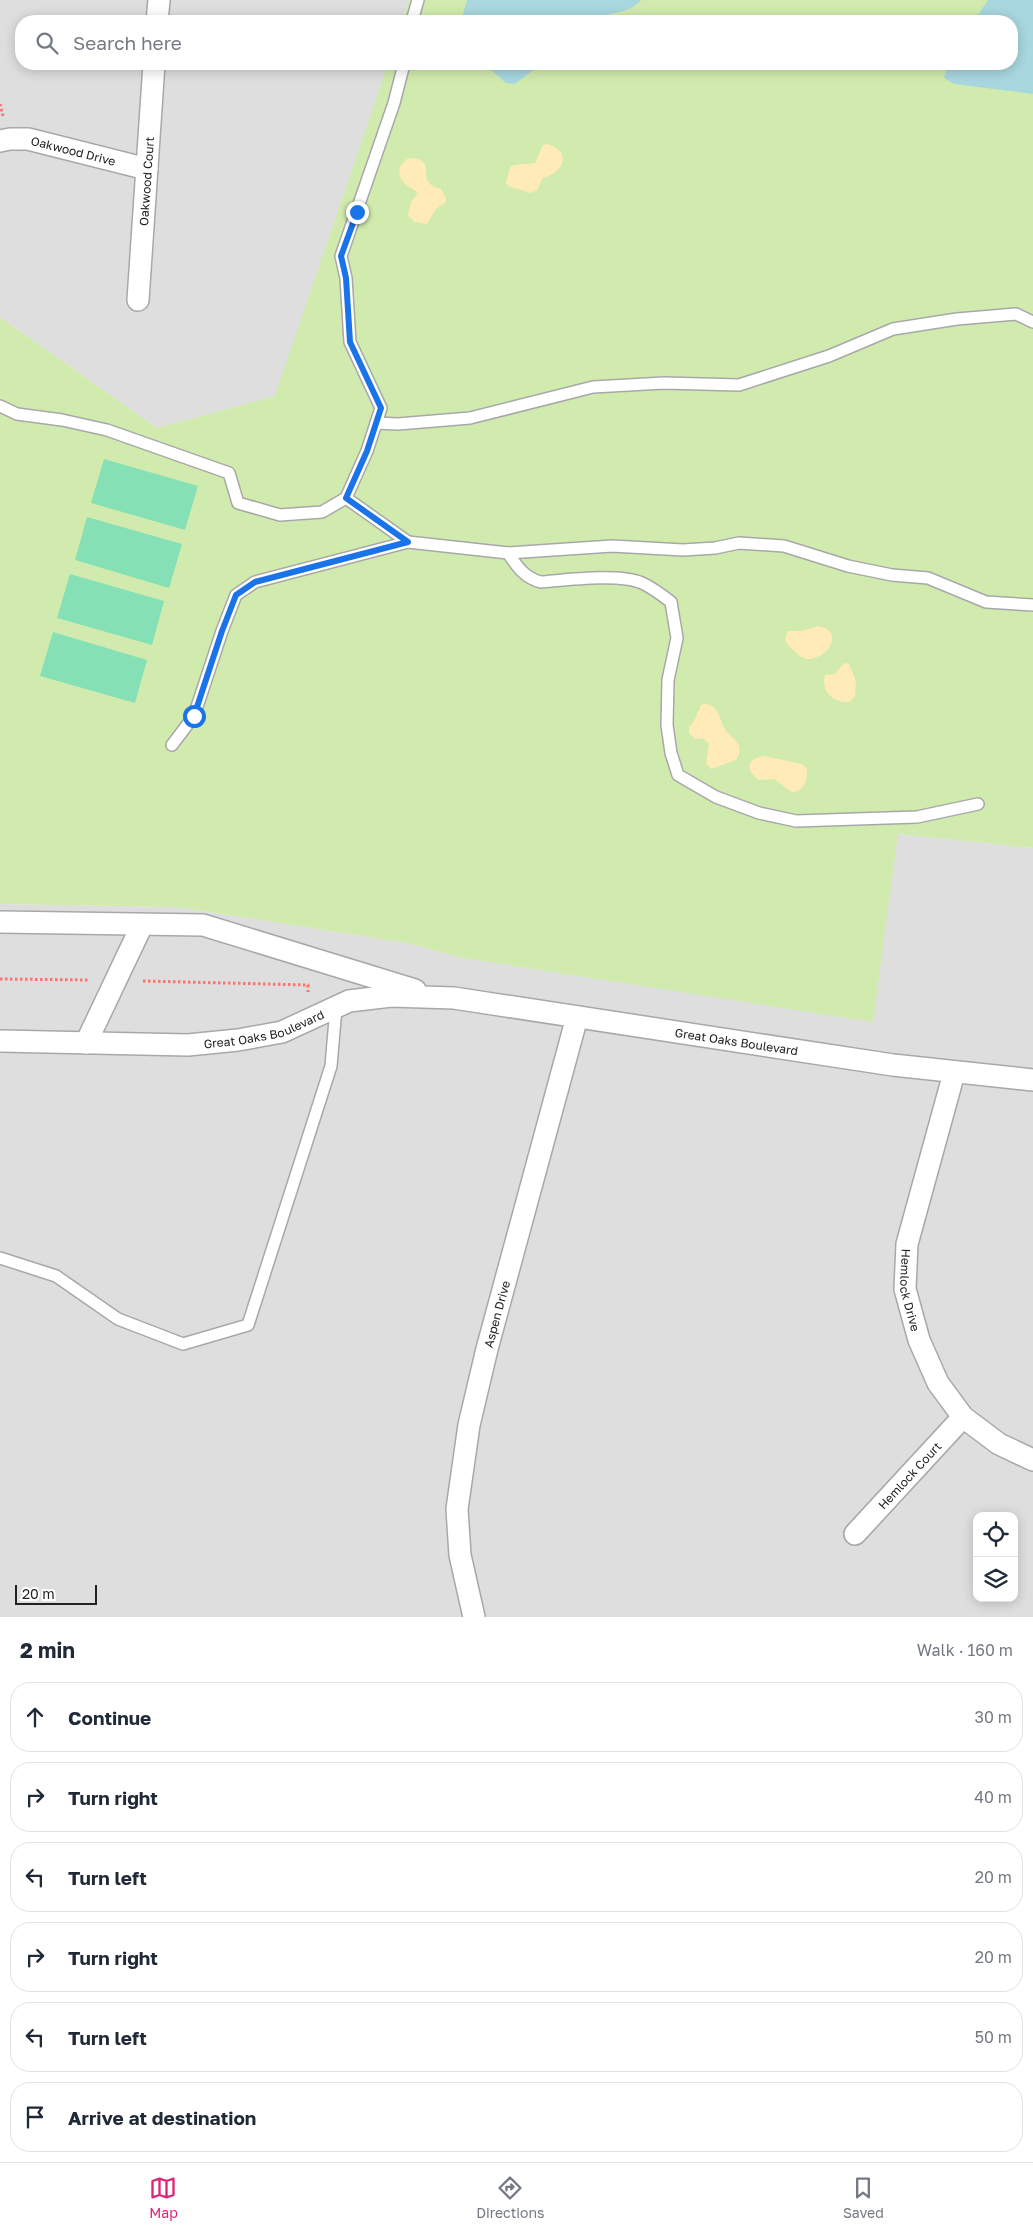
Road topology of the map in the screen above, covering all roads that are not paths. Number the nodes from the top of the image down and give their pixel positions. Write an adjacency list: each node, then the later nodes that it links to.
1 (159, 0): 3 (street)
2 (418, 0): 4 (lane)
3 (158, 15)
4 (414, 15)
5 (154, 70): 8 (street, Oakwood Court)
6 (402, 70): 12 (lane)
7 (0, 141): 8 (street, Oakwood Drive)
8 (147, 169): 9 (street, Oakwood Court)
9 (138, 300)
10 (1033, 322): 12 (lane)
11 (0, 406): 13 (lane)
12 (376, 423): 13 (lane)
13 (346, 498): 14 (lane)
14 (408, 542): 15 (lane); 17 (lane)
15 (508, 552): 16 (lane); 18 (lane)
16 (1033, 605)
17 (172, 745)
18 (978, 804)
19 (0, 922): 20 (street, Great Oaks Boulevard)
20 (142, 924): 21 (street, Great Oaks Boulevard); 25 (street)
21 (439, 998): 22 (street, Great Oaks Boulevard); 23 (street, Great Oaks Boulevard)
22 (336, 1008): 25 (street, Great Oaks Boulevard); 28 (lane)
23 (577, 1017): 26 (street, Great Oaks Boulevard); 32 (street, Aspen Drive)
24 (0, 1041): 25 (street, Great Oaks Boulevard)
25 (86, 1043)
26 (954, 1073): 27 (street, Great Oaks Boulevard); 29 (street, Hemlock Drive)
27 (1033, 1080)
28 (0, 1258)
29 (963, 1417): 30 (street, Hemlock Drive); 31 (street, Hemlock Court)
30 (1033, 1460)
31 (855, 1534)
32 (474, 1617)

